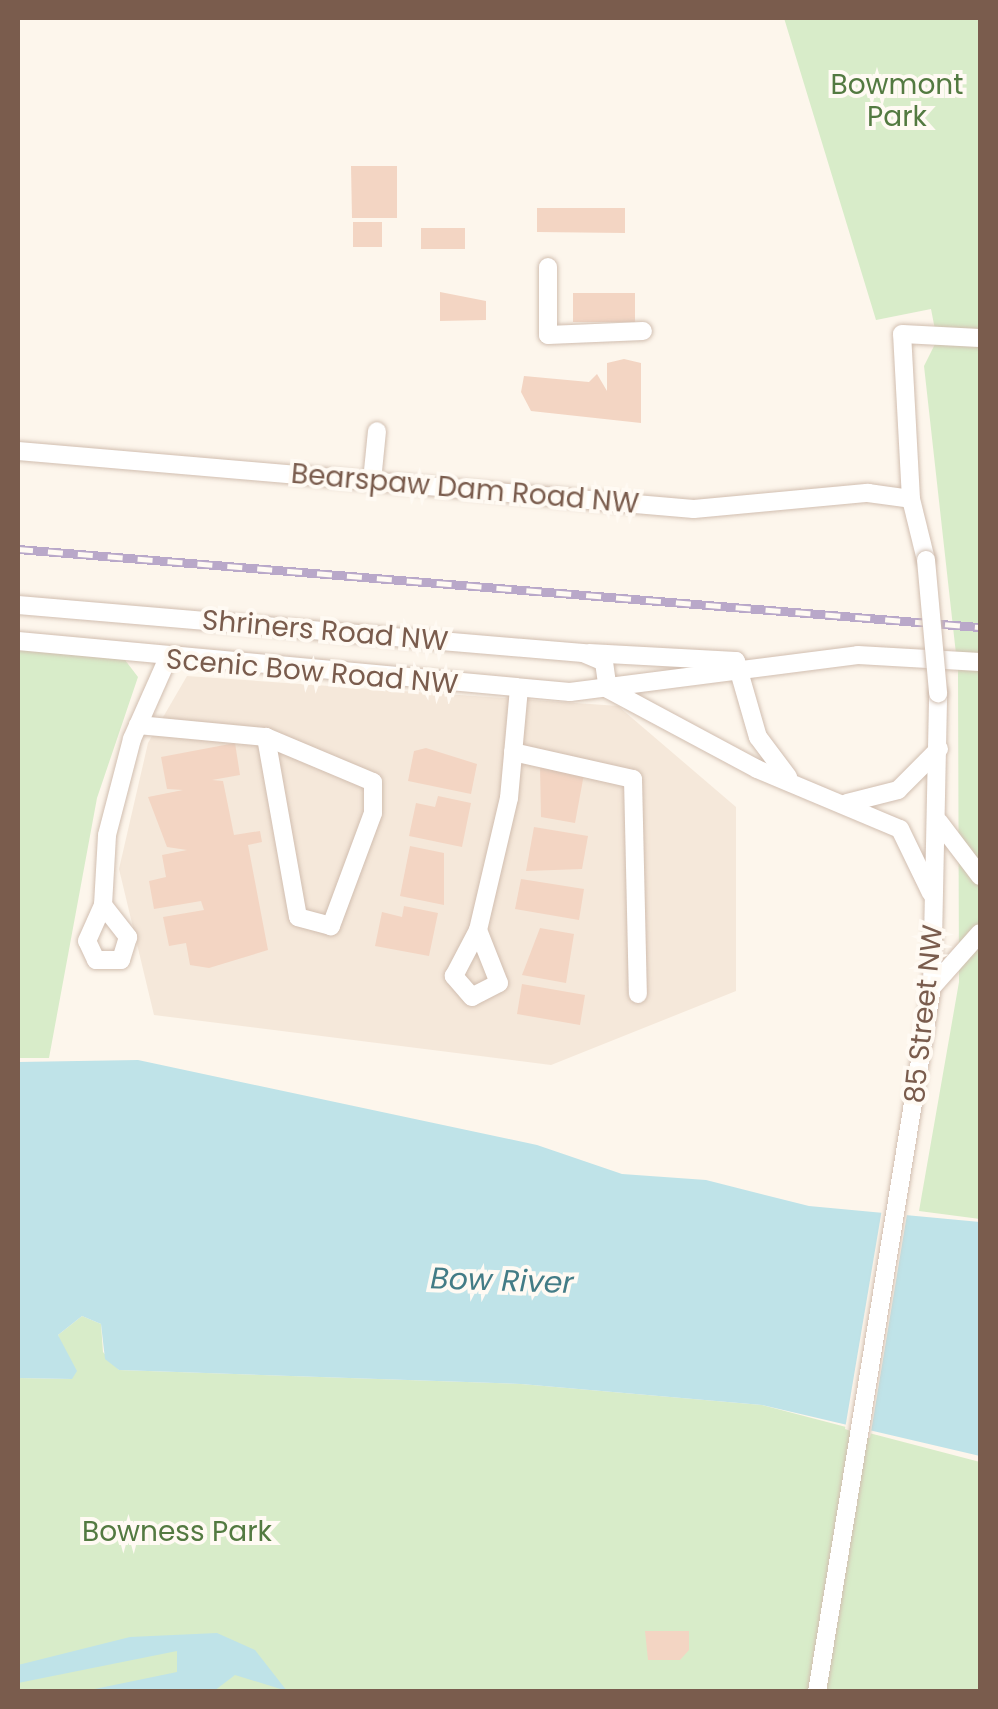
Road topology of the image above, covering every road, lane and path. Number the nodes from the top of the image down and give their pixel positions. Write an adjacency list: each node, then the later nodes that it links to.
1 (548, 267): 2 (street)
2 (643, 331)
3 (980, 338): 7 (street, 85 Street NW)
4 (377, 431): 6 (street)
5 (18, 451): 6 (street, Bearspaw Dam Road NW)
6 (372, 481): 7 (street, Bearspaw Dam Road NW)
7 (911, 499): 18 (street, 85 Street NW, bridge)
8 (18, 605): 10 (street, Shriners Road NW)
9 (18, 641): 11 (street, Scenic Bow Road NW)
10 (583, 653): 13 (street, Shriners Road NW); 15 (street)
11 (167, 660): 14 (street, Scenic Bow Road NW); 16 (street)
12 (980, 662): 13 (street, Scenic Bow Road NW)
13 (741, 667): 15 (street, Scenic Bow Road NW); 20 (street)
14 (519, 688): 15 (street, Scenic Bow Road NW); 19 (street)
15 (608, 689): 20 (street)
16 (138, 725): 17 (street); 24 (street)
17 (266, 737): 17 (street)
18 (939, 749): 21 (street); 22 (street, 85 Street NW)
19 (514, 752): 26 (street); 29 (street)
20 (796, 784): 21 (street)
21 (846, 803): 25 (street)
22 (939, 822): 23 (street); 25 (street, 85 Street NW)
23 (980, 876)
24 (103, 905)
25 (936, 907): 28 (street, 85 Street NW)
26 (478, 930)
27 (980, 933): 28 (street)
28 (932, 987): 30 (street, 85 Street NW)
29 (638, 994)
30 (817, 1692)

